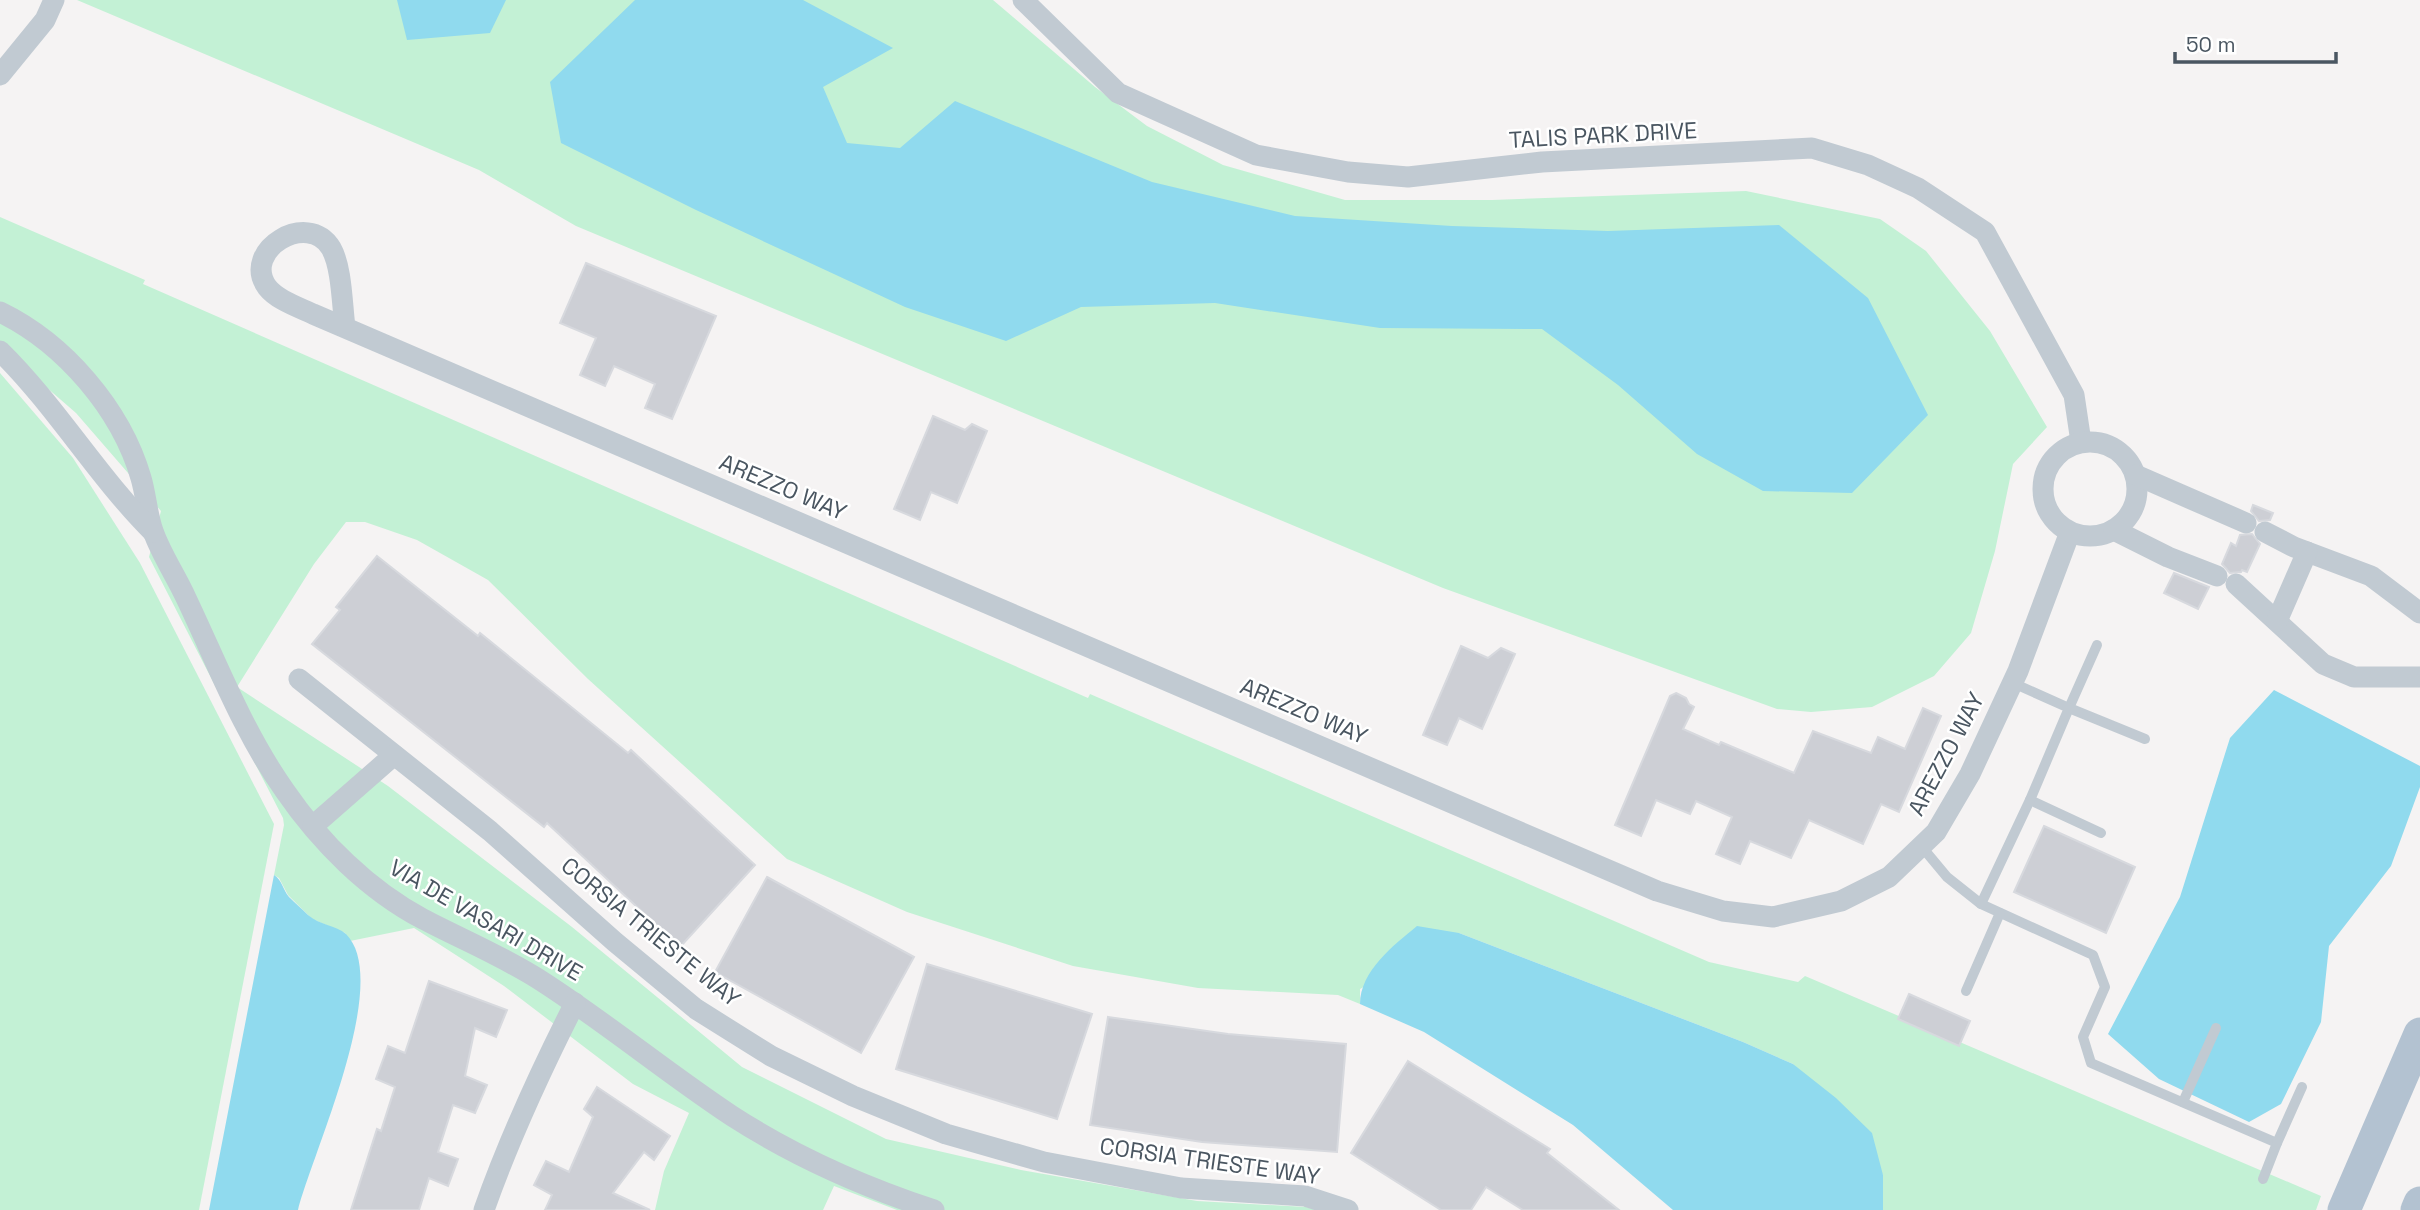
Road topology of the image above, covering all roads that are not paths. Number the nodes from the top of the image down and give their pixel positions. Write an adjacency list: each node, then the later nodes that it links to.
1 (54, 0): 3 (street)
2 (1023, 0): 7 (street, TALIS PARK DRIVE)
3 (0, 75)
4 (0, 312): 10 (street, VIA DE VASARI DRIVE)
5 (345, 327): 5 (street, AREZZO WAY); 25 (street, AREZZO WAY)
6 (0, 351): 10 (street, VIA DE VASARI DRIVE)
7 (2081, 442): 8 (street); 11 (street)
8 (2136, 475): 9 (street); 12 (street)
9 (2114, 530): 11 (street); 14 (street)
10 (153, 532): 23 (street, VIA DE VASARI DRIVE)
11 (2070, 532): 18 (street, AREZZO WAY)
12 (2307, 552): 13 (street); 14 (street)
13 (2420, 613)
14 (2277, 621): 16 (street)
15 (2097, 645): 19 (lane)
16 (2420, 677)
17 (299, 679): 21 (street, CORSIA TRIESTE WAY)
18 (2013, 683): 19 (lane); 25 (street, AREZZO WAY)
19 (2069, 708): 20 (lane); 22 (lane)
20 (2145, 739)
21 (394, 755): 23 (street); 40 (street, CORSIA TRIESTE WAY)
22 (2030, 800): 24 (lane); 26 (lane)
23 (313, 826): 29 (street, VIA DE VASARI DRIVE)
24 (2101, 833)
25 (1922, 847): 26 (lane)
26 (1981, 904): 27 (lane)
27 (2000, 913): 28 (lane); 33 (lane)
28 (1966, 991)
29 (575, 1003): 38 (street); 39 (street, VIA DE VASARI DRIVE)
30 (2216, 1028): 33 (lane)
31 (2420, 1034): 36 (main road)
32 (2302, 1087): 34 (lane)
33 (2183, 1102): 34 (lane)
34 (2277, 1143): 35 (lane)
35 (2263, 1179)
36 (2347, 1203)
37 (2420, 1203): 41 (main road)
38 (484, 1210)
39 (934, 1210)
40 (1348, 1210)
41 (2417, 1210)

